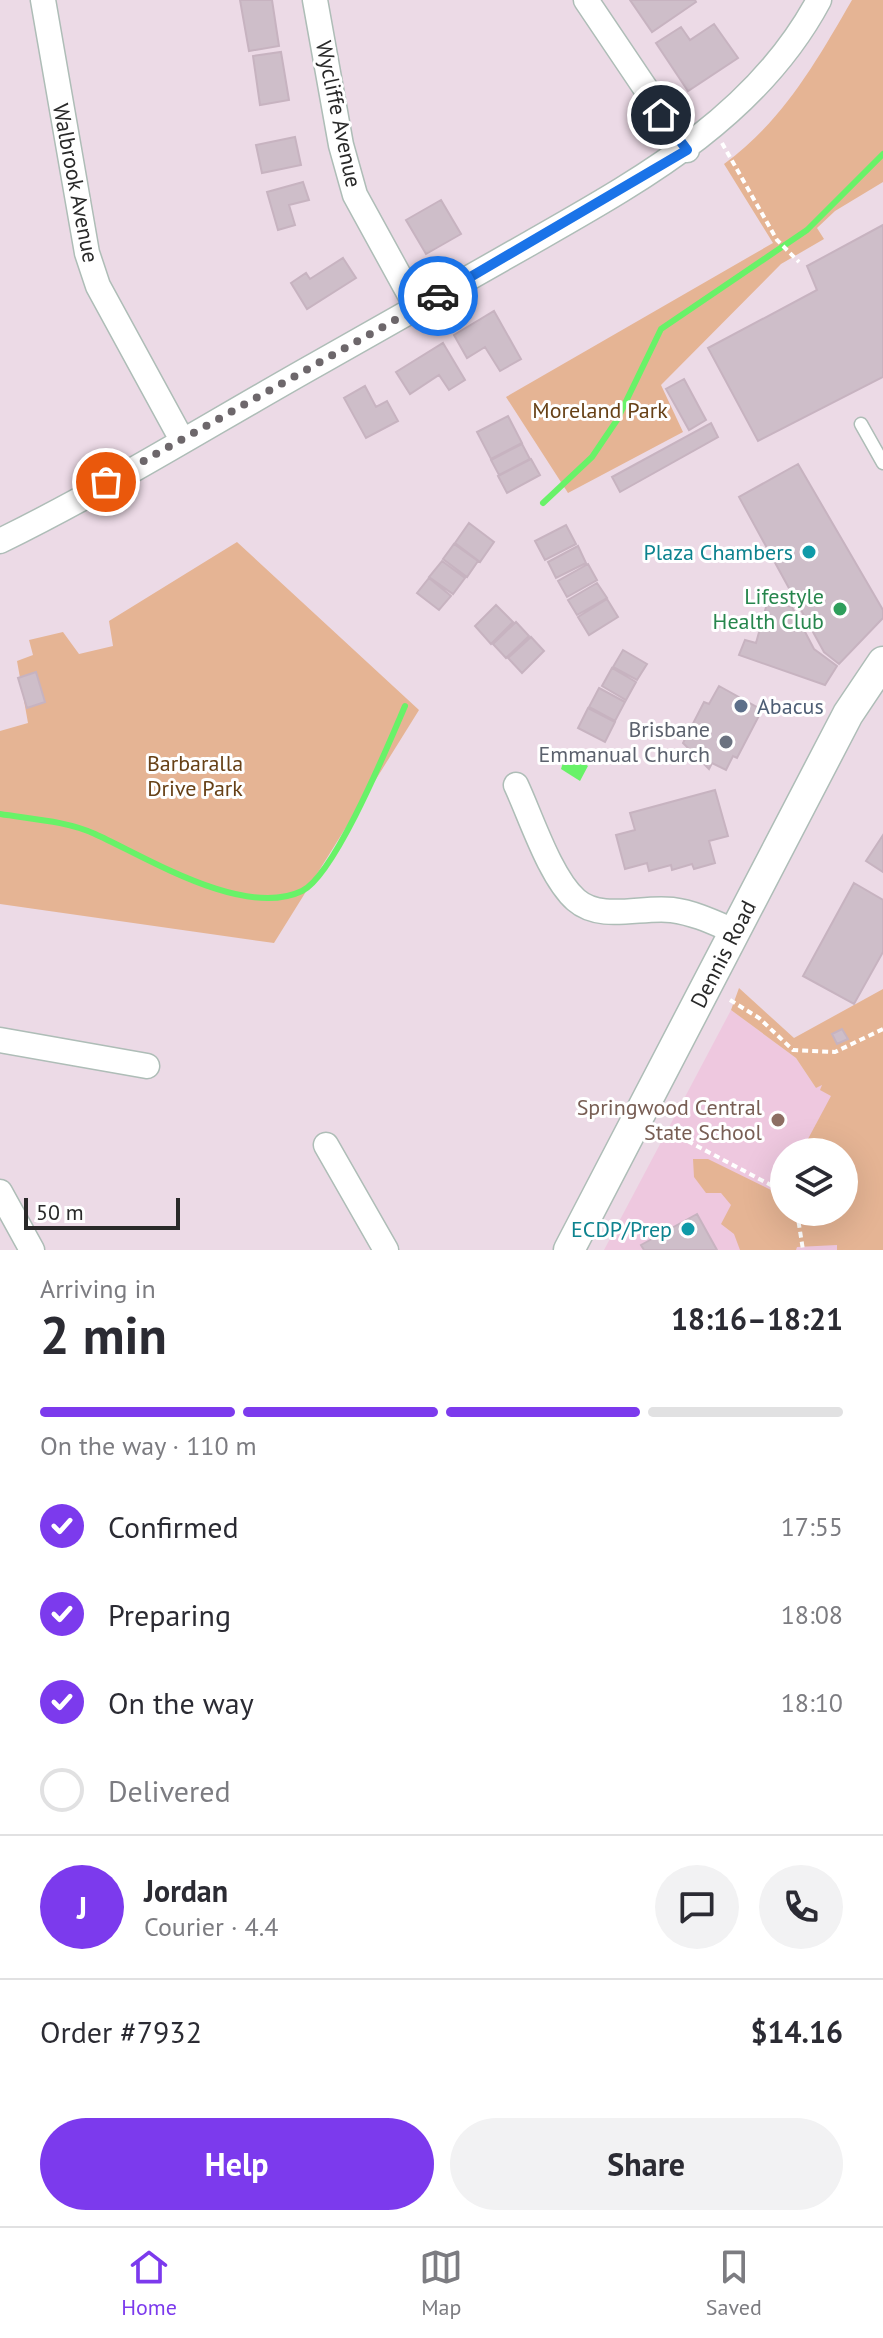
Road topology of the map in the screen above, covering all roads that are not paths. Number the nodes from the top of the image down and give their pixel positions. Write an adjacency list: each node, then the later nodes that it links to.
1 (43, 0): 8 (street, Walbrook Avenue)
2 (315, 0): 6 (street, Wycliffe Avenue)
3 (586, 0): 5 (street)
4 (819, 0): 5 (street)
5 (687, 150): 6 (street)
6 (417, 308): 8 (street)
7 (861, 424): 9 (lane)
8 (182, 440): 10 (street)
9 (883, 463)
10 (0, 541)
11 (883, 662): 13 (street, Dennis Road)
12 (516, 785): 13 (street)
13 (736, 932): 20 (street, Dennis Road)
14 (0, 1040): 15 (street)
15 (147, 1066)
16 (326, 1145): 19 (street)
17 (0, 1192): 18 (street)
18 (32, 1250)
19 (386, 1250)
20 (569, 1250)

